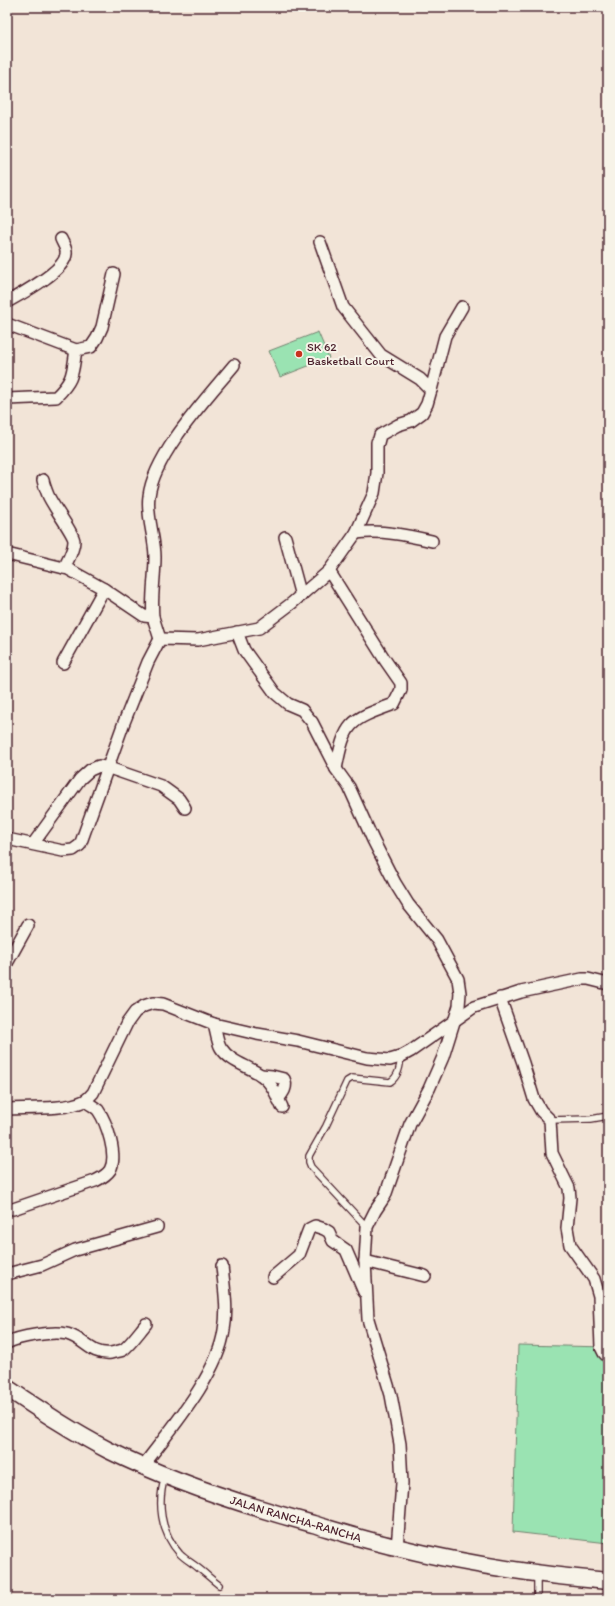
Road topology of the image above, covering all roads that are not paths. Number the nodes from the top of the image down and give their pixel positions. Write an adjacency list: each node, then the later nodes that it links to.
1 (61, 239): 4 (street)
2 (320, 242): 9 (street)
3 (114, 274): 7 (street)
4 (7, 302)
5 (462, 307): 9 (street)
6 (7, 324): 7 (street)
7 (76, 350): 10 (street)
8 (234, 365): 20 (street)
9 (431, 390): 12 (street)
10 (7, 399)
11 (43, 480): 16 (street)
12 (356, 533): 14 (street); 17 (street)
13 (285, 537): 19 (street)
14 (432, 541)
15 (7, 554): 16 (street)
16 (64, 568): 18 (street)
17 (329, 571): 19 (street); 25 (street)
18 (104, 589): 20 (street); 23 (street)
19 (301, 596): 21 (street)
20 (153, 617): 22 (street)
21 (237, 632): 22 (street); 25 (street)
22 (160, 639): 24 (street)
23 (63, 663)
24 (108, 768): 26 (street); 28 (street); 28 (street)
25 (336, 769): 33 (street)
26 (185, 808)
27 (7, 839): 28 (street)
28 (33, 844)
29 (28, 925): 30 (street)
30 (7, 963)
31 (608, 984): 32 (street)
32 (500, 998): 33 (street); 40 (street)
33 (454, 1021): 35 (street); 43 (street)
34 (214, 1024): 35 (street); 36 (street); 37 (street)
35 (400, 1057): 43 (lane)
36 (86, 1100): 38 (street); 41 (street)
37 (280, 1103)
38 (7, 1109)
39 (608, 1116): 40 (lane)
40 (550, 1120): 52 (street)
41 (13, 1209)
42 (157, 1227): 46 (street)
43 (367, 1227): 44 (street)
44 (365, 1261): 47 (street); 49 (street)
45 (222, 1266): 54 (street)
46 (7, 1274)
47 (425, 1276)
48 (273, 1277): 49 (street)
49 (367, 1298): 56 (street)
50 (146, 1324): 51 (street)
51 (7, 1343)
52 (608, 1357)
53 (7, 1388): 54 (main road, JALAN RANCHA-RANCHA)
54 (143, 1466): 55 (main road, JALAN RANCHA-RANCHA)
55 (165, 1476): 56 (main road, JALAN RANCHA-RANCHA); 59 (lane)
56 (397, 1548): 57 (main road, JALAN RANCHA-RANCHA)
57 (537, 1574): 58 (main road, JALAN RANCHA-RANCHA); 60 (lane)
58 (608, 1581)
59 (218, 1585)
60 (537, 1599)

